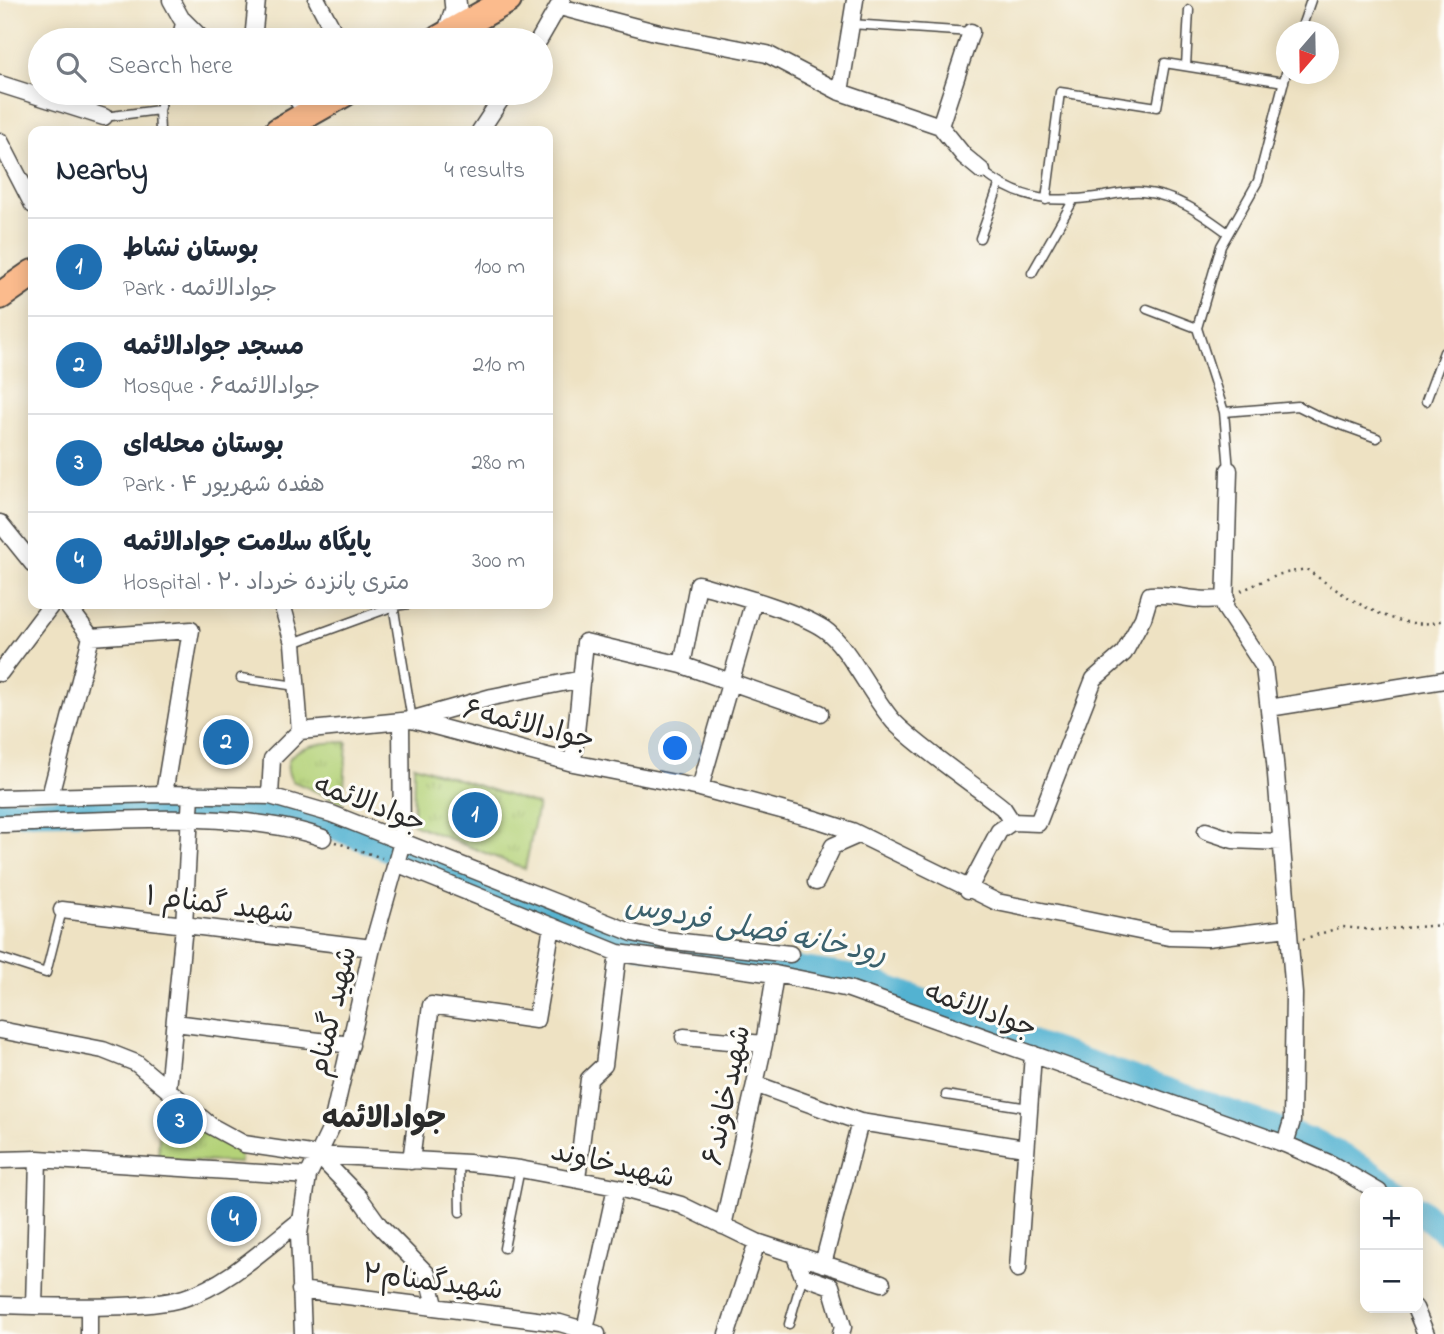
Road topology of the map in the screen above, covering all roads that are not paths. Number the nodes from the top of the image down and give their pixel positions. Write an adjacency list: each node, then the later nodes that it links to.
1 (171, 0): 10 (street)
2 (257, 0): 15 (street)
3 (317, 0): 16 (street)
4 (455, 0): 17 (street)
5 (855, 0): 12 (street)
6 (1311, 0): 11 (lane)
7 (498, 2): 18 (main road)
8 (561, 4): 19 (street); 25 (street)
9 (1189, 10): 21 (lane)
10 (181, 18): 13 (lane); 14 (street)
11 (1304, 21)
12 (850, 24): 20 (lane); 25 (street)
13 (179, 28)
14 (191, 28)
15 (254, 28)
16 (332, 28)
17 (447, 28)
18 (457, 28)
19 (546, 28)
20 (971, 32): 36 (street)
21 (1186, 66): 22 (lane); 42 (lane)
22 (1276, 76)
23 (0, 84): 26 (street)
24 (1283, 84): 43 (lane)
25 (840, 92): 36 (street)
26 (28, 93)
27 (66, 105): 32 (street)
28 (160, 105): 31 (lane)
29 (299, 105): 34 (main road)
30 (497, 105): 35 (street)
31 (159, 110): 32 (lane); 33 (lane)
32 (104, 117)
33 (160, 126)
34 (282, 126)
35 (483, 126)
36 (940, 126): 38 (street)
37 (0, 141): 40 (street)
38 (982, 171): 39 (lane)
39 (999, 185): 42 (lane); 44 (lane)
40 (28, 195)
41 (1074, 199): 42 (lane); 43 (lane); 45 (lane)
42 (1046, 200)
43 (1228, 233): 49 (lane)
44 (980, 238)
45 (1032, 274)
46 (28, 277): 47 (main road)
47 (0, 296)
48 (1147, 309): 49 (lane)
49 (1196, 328): 52 (lane)
50 (1444, 352): 51 (lane)
51 (1426, 401)
52 (1224, 412): 53 (lane); 54 (lane)
53 (1377, 438)
54 (1229, 470): 57 (street)
55 (0, 523): 56 (street)
56 (28, 558)
57 (1226, 598): 73 (street); 85 (street)
58 (754, 600): 66 (street); 71 (street); 85 (street)
59 (48, 609): 67 (street)
60 (70, 609): 64 (street)
61 (283, 609): 65 (street)
62 (382, 609): 65 (lane)
63 (393, 609): 75 (lane)
64 (91, 637): 79 (street); 81 (street)
65 (293, 643): 72 (street)
66 (682, 665): 69 (street); 71 (street)
67 (0, 673)
68 (241, 678): 72 (lane)
69 (582, 679): 75 (street); 77 (street)
70 (1444, 680): 73 (street)
71 (729, 682): 74 (street); 78 (street)
72 (296, 686): 76 (street)
73 (1269, 708): 91 (street)
74 (820, 713)
75 (406, 720): 76 (street, جوادالائمه۶); 77 (street, جوادالائمه۶); 90 (street, شهید گمنام)
76 (300, 731): 82 (street)
77 (573, 763): 78 (street, جوادالائمه۶)
78 (700, 788): 88 (street, جوادالائمه۶)
79 (164, 794): 80 (street, جوادالائمه); 81 (street, جوادالائمه)
80 (191, 794): 82 (street, جوادالائمه); 84 (street)
81 (50, 796): 83 (street, جوادالائمه)
82 (270, 796): 90 (street, جوادالائمه)
83 (0, 797)
84 (190, 820): 86 (street, جوادالائمه); 89 (street, جوادالائمه); 96 (street)
85 (1012, 822): 94 (street)
86 (0, 824)
87 (1206, 831): 91 (street)
88 (858, 835): 93 (street); 94 (street, جوادالائمه۶)
89 (323, 838)
90 (402, 842): 92 (street, شهید گمنام); 101 (street, جوادالائمه)
91 (1282, 842): 98 (street)
92 (396, 863): 97 (street, جوادالائمه); 99 (street, شهید گمنام)
93 (816, 883)
94 (968, 890): 98 (street, جوادالائمه۶)
95 (62, 910): 96 (street, شهید گمنام ۱); 102 (lane)
96 (184, 926): 99 (street, شهید گمنام ۱); 104 (street)
97 (552, 926): 100 (street, جوادالائمه); 120 (street)
98 (1289, 935): 115 (street)
99 (372, 948): 108 (street, شهید گمنام)
100 (618, 953): 103 (street, جوادالائمه); 124 (street)
101 (790, 954)
102 (0, 958)
103 (775, 974): 107 (street, شهیدخاوند۶); 109 (street, جوادالائمه)
104 (174, 1023): 108 (street); 111 (street)
105 (0, 1030): 111 (street, شهیدخاوند)
106 (684, 1037): 107 (street)
107 (764, 1044): 110 (street, شهیدخاوند۶)
108 (351, 1045): 117 (street, شهید گمنام)
109 (1033, 1054): 113 (street); 115 (street, جوادالائمه)
110 (755, 1084): 114 (street); 128 (street, شهیدخاوند۶)
111 (168, 1089): 117 (street, شهیدخاوند)
112 (946, 1095): 113 (lane)
113 (1029, 1108): 116 (street)
114 (860, 1122): 116 (street); 132 (street)
115 (1284, 1144): 126 (street, جوادالائمه)
116 (1025, 1148): 133 (street)
117 (318, 1155): 120 (street, شهیدخاوند); 123 (street, شهید گمنام); 138 (street)
118 (38, 1159): 119 (street); 123 (street); 139 (street)
119 (0, 1160)
120 (411, 1161): 121 (street, شهیدخاوند)
121 (459, 1162): 122 (street, شهیدخاوند); 127 (lane)
122 (520, 1169): 124 (street, شهیدخاوند); 131 (lane)
123 (307, 1176): 129 (street, شهید گمنام)
124 (577, 1179): 125 (street, شهیدخاوند)
125 (616, 1187): 128 (street, شهیدخاوند); 145 (street)
126 (1370, 1187)
127 (460, 1212)
128 (723, 1226): 130 (street, شهیدخاوند)
129 (300, 1227): 136 (street, شهید گمنام); 139 (street); 140 (street)
130 (757, 1242): 132 (street, شهیدخاوند); 148 (street)
131 (504, 1248)
132 (808, 1259): 134 (street); 135 (street, شهیدخاوند)
133 (1018, 1269)
134 (803, 1276): 143 (lane); 149 (street)
135 (882, 1283)
136 (300, 1290): 138 (street, شهیدگمنام۲); 147 (street, شهید گمنام)
137 (0, 1305): 139 (street)
138 (435, 1305): 144 (street, شهیدگمنام۲)
139 (34, 1306)
140 (89, 1312): 142 (street); 146 (street)
141 (1417, 1313): 150 (street)
142 (0, 1314)
143 (789, 1324)
144 (560, 1329): 145 (street, شهیدگمنام۲)
145 (591, 1332)
146 (89, 1334)
147 (303, 1334)
148 (727, 1334)
149 (841, 1334)
150 (1426, 1334)

